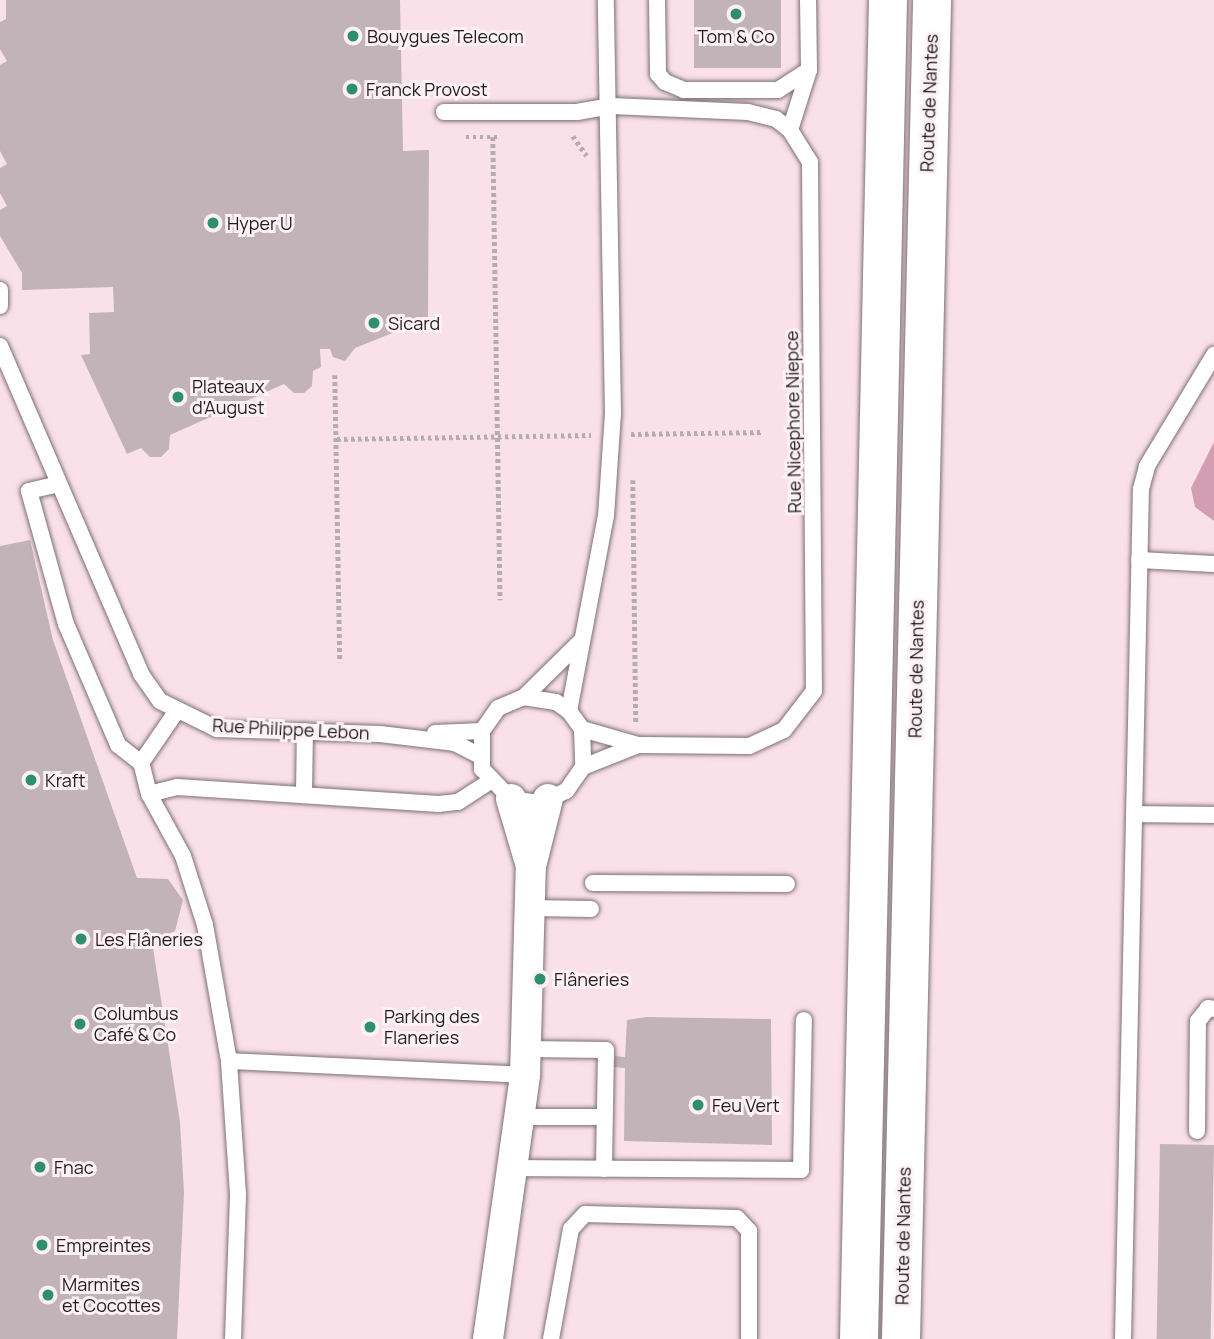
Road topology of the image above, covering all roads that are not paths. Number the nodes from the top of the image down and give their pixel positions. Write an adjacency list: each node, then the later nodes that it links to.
1 (606, 0): 8 (lane)
2 (657, 0): 7 (lane)
3 (808, 0): 7 (lane)
4 (865, 0): 11 (highway)
5 (888, 0): 11 (highway)
6 (935, 9): 54 (highway, Route de Nantes)
7 (809, 70): 10 (lane)
8 (612, 106): 9 (lane); 10 (lane); 19 (lane)
9 (444, 112)
10 (790, 130): 27 (lane, Rue Nicephore Niepce)
11 (884, 170): 53 (highway)
12 (0, 290): 13 (lane)
13 (0, 306)
14 (0, 346): 16 (lane, Rue Philippe Lebon)
15 (1214, 355): 17 (lane)
16 (59, 484): 22 (lane, Rue Philippe Lebon); 29 (lane)
17 (1139, 560): 18 (lane); 34 (lane)
18 (1214, 564)
19 (581, 641): 20 (lane); 21 (lane)
20 (524, 697): 21 (lane); 25 (lane)
21 (569, 711): 23 (lane)
22 (176, 712): 24 (lane, Rue Philippe Lebon); 29 (lane)
23 (582, 729): 27 (lane); 30 (lane)
24 (305, 731): 26 (lane, Rue Philippe Lebon); 31 (lane)
25 (482, 731): 26 (lane); 28 (lane)
26 (380, 734): 28 (lane, Rue Philippe Lebon)
27 (638, 745): 30 (lane, Rue Nicephore Niepce)
28 (479, 755): 33 (lane)
29 (141, 763): 32 (lane)
30 (583, 767): 33 (lane, Rue Nicephore Niepce)
31 (304, 792): 32 (lane, Rue Nicephore Niepce); 33 (lane, Rue Nicephore Niepce)
32 (149, 794): 42 (lane)
33 (522, 796): 38 (street)
34 (1134, 814): 35 (lane); 55 (lane)
35 (1214, 815)
36 (593, 883): 37 (lane)
37 (787, 884)
38 (530, 908): 39 (lane); 43 (street)
39 (591, 909)
40 (1214, 1009): 46 (lane)
41 (804, 1020): 48 (lane)
42 (229, 1061): 43 (lane); 49 (lane)
43 (526, 1062): 44 (street); 45 (lane)
44 (520, 1116): 45 (lane); 47 (street)
45 (604, 1116): 48 (lane)
46 (1197, 1131)
47 (515, 1168): 48 (lane); 50 (street)
48 (604, 1168)
49 (233, 1339)
50 (488, 1339)
51 (551, 1339): 52 (lane)
52 (750, 1339)
53 (859, 1339)
54 (901, 1339)
55 (1123, 1339)

